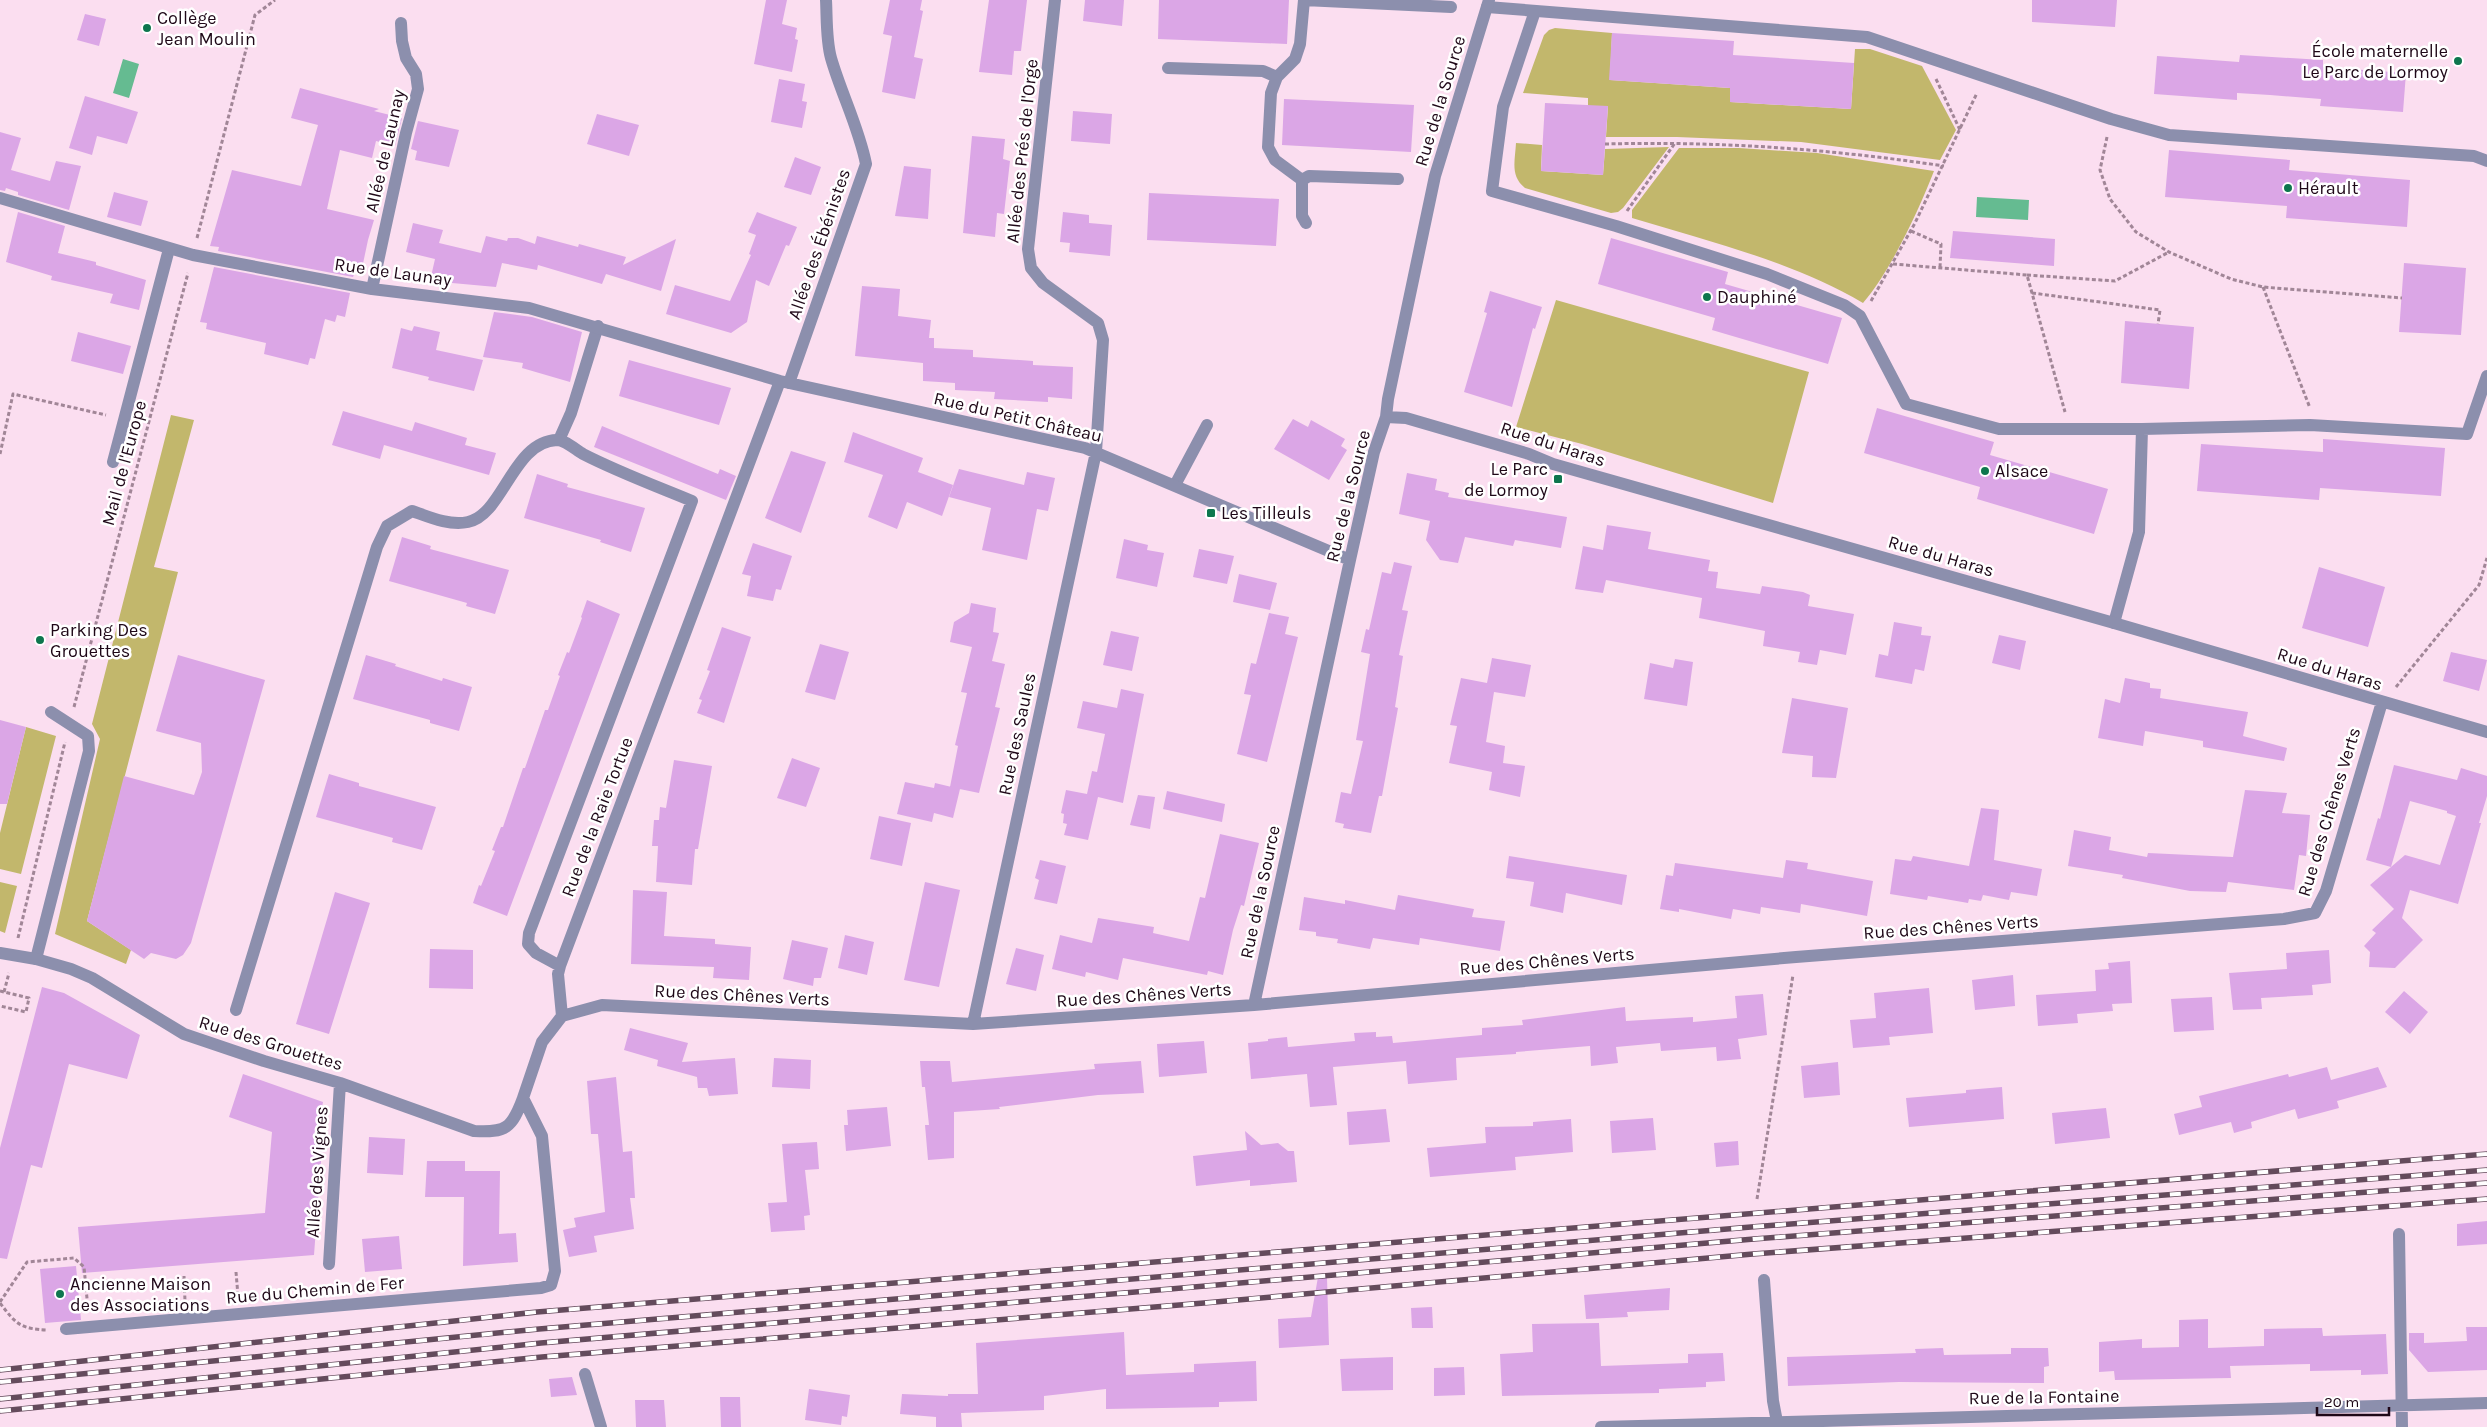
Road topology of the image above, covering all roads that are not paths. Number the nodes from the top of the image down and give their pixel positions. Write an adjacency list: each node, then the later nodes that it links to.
1 (826, 0): 19 (street, Allée des Ébénistes)
2 (1055, 0): 24 (street, Allée des Prés de l'Orge)
3 (1304, 0): 5 (street); 9 (street)
4 (1488, 4): 6 (street); 20 (street, Rue de la Source)
5 (1451, 7)
6 (1535, 11): 10 (street); 22 (street)
7 (401, 23): 16 (street, Allée de Launay)
8 (1168, 68): 9 (street)
9 (1277, 77): 12 (street)
10 (2487, 161)
11 (1398, 179): 12 (street)
12 (1302, 180): 14 (street)
13 (0, 198): 15 (street, Rue de Launay)
14 (1306, 222)
15 (169, 249): 16 (street, Rue de Launay); 25 (street)
16 (372, 289): 17 (street, Rue de Launay)
17 (598, 326): 19 (street, Rue de Launay); 23 (street)
18 (2487, 376): 22 (street)
19 (784, 382): 24 (street, Rue du Petit Château); 34 (street, Rue de la Raie Tortue)
20 (1386, 417): 27 (street, Rue de la Source); 28 (street, Rue du Haras)
21 (1207, 425): 26 (street)
22 (2142, 429): 28 (street)
23 (559, 440): 34 (street); 36 (street)
24 (1096, 452): 26 (street, Rue du Petit Château); 38 (street, Rue des Saules)
25 (113, 462)
26 (1175, 485): 27 (street, Rue du Petit Château)
27 (1350, 560): 35 (street, Rue de la Source)
28 (2114, 623): 29 (street, Rue du Haras)
29 (2382, 702): 31 (street, Rue du Haras); 35 (street, Rue des Chênes Verts)
30 (51, 712): 33 (street)
31 (2487, 732)
32 (0, 954): 33 (street, Rue des Grouettes)
33 (36, 959): 39 (street, Rue des Grouettes)
34 (560, 966): 37 (street, Rue de la Raie Tortue)
35 (1254, 1005): 38 (street, Rue des Chênes Verts)
36 (236, 1010)
37 (562, 1016): 38 (street, Rue des Chênes Verts); 40 (street)
38 (973, 1024)
39 (340, 1082): 40 (street, Rue des Grouettes); 42 (street, Allée des Vignes)
40 (523, 1098): 44 (street, Rue du Chemin de Fer)
41 (2399, 1234): 47 (street)
42 (329, 1264)
43 (1764, 1280): 48 (street)
44 (66, 1329)
45 (586, 1374): 49 (street)
46 (2487, 1403): 47 (street, Rue de la Fontaine)
47 (2402, 1406): 48 (street, Rue de la Fontaine); 51 (street)
48 (1778, 1424): 50 (street, Rue de la Fontaine)
49 (601, 1427)
50 (1601, 1427)
51 (2402, 1427)

